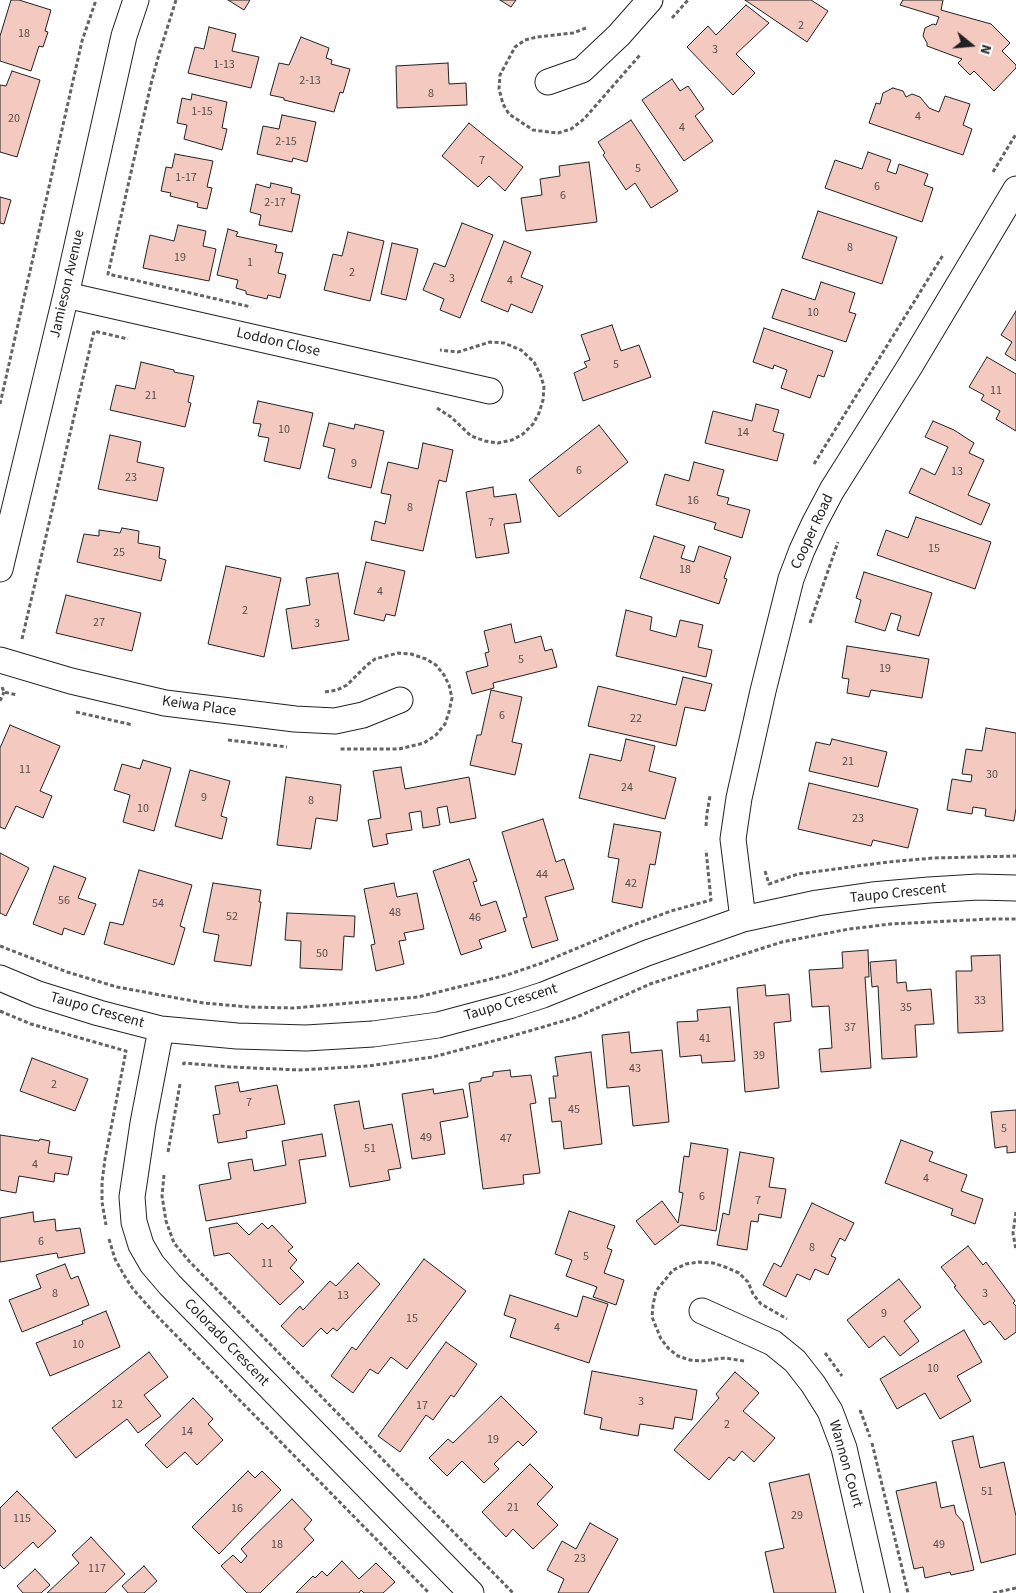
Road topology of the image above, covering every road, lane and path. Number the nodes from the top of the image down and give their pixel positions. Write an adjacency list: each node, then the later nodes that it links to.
1 (96, 0): 11 (path)
2 (136, 0): 8 (street, Jamieson Avenue)
3 (176, 0): 7 (path)
4 (650, 0): 5 (street)
5 (548, 82)
6 (1016, 189): 23 (street, Cooper Road)
7 (108, 274)
8 (66, 295): 10 (street, Loddon Close); 13 (street, Jamieson Avenue)
9 (94, 331): 15 (path)
10 (490, 390)
11 (0, 404)
12 (838, 539): 14 (path)
13 (0, 569)
14 (810, 624)
15 (7, 651): 17 (street, Keiwa Place)
16 (4, 692): 18 (path)
17 (400, 700)
18 (0, 701)
19 (1016, 856): 20 (path)
20 (763, 864)
21 (1016, 888): 23 (street, Taupo Crescent)
22 (711, 900): 24 (path)
23 (743, 919): 27 (street, Taupo Crescent)
24 (0, 946)
25 (0, 978): 27 (street, Taupo Crescent)
26 (0, 1011): 28 (path)
27 (161, 1029): 38 (street, Colorado Crescent)
28 (126, 1051)
29 (184, 1063): 30 (path)
30 (182, 1072)
31 (180, 1082): 32 (path)
32 (166, 1160)
33 (165, 1170): 39 (path)
34 (1016, 1212): 35 (path)
35 (1016, 1250)
36 (702, 1311): 40 (street, Wannon Court)
37 (1016, 1588): 41 (path)
38 (471, 1593)
39 (513, 1593)
40 (877, 1593)
41 (993, 1593)

